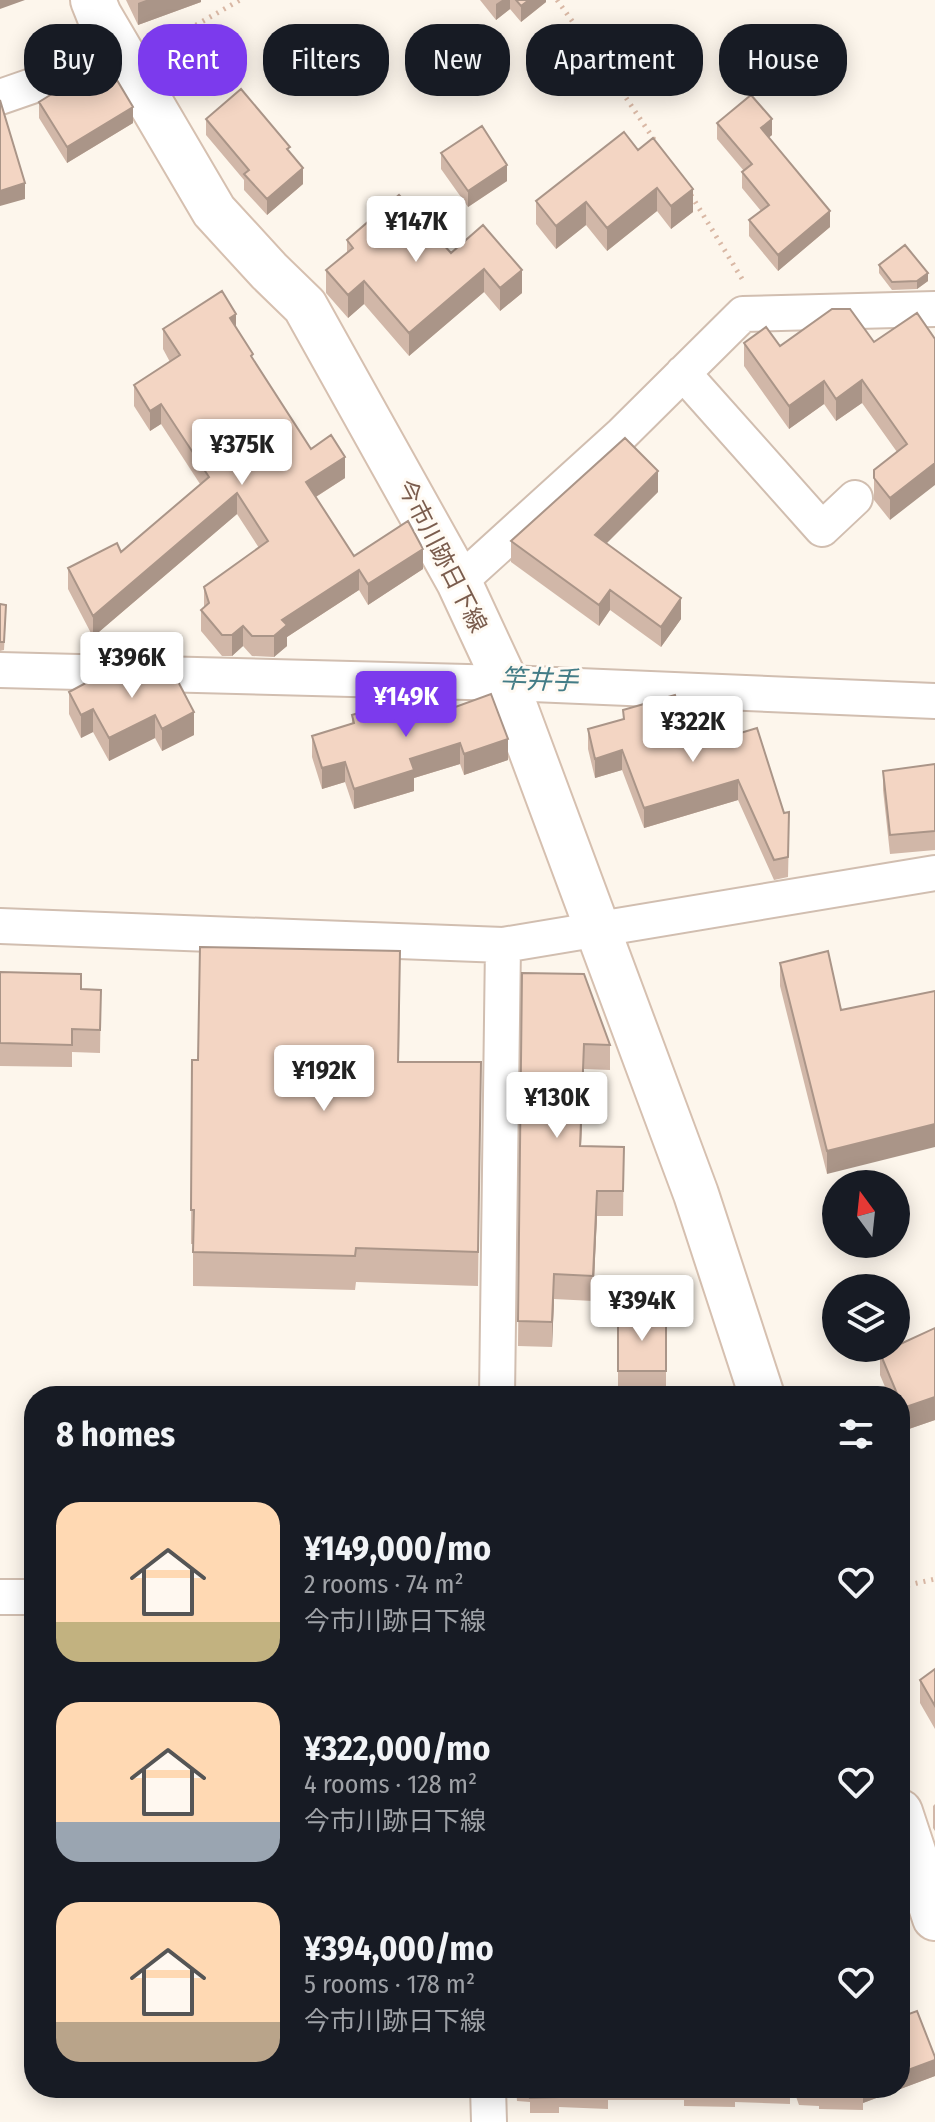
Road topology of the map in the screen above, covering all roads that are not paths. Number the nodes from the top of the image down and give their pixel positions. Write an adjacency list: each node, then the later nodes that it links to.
1 (93, 0): 2 (street, 今市川跡日下線)
2 (126, 59): 3 (street); 7 (street, 今市川跡日下線)
3 (0, 97)
4 (935, 309): 5 (street)
5 (683, 373): 6 (street); 7 (street)
6 (855, 498)
7 (459, 582): 9 (street, 今市川跡日下線)
8 (0, 670): 9 (street)
9 (506, 683): 10 (street); 13 (street, 今市川跡日下線)
10 (935, 701)
11 (935, 873): 13 (street)
12 (0, 926): 14 (street)
13 (595, 928): 14 (street); 16 (street, 今市川跡日下線)
14 (503, 945): 15 (street)
15 (497, 1386)
16 (759, 1386)
17 (0, 1597): 18 (street)
18 (24, 1597)
19 (910, 1842): 20 (street)
20 (935, 1918)
21 (488, 2098): 22 (street)
22 (489, 2122)

